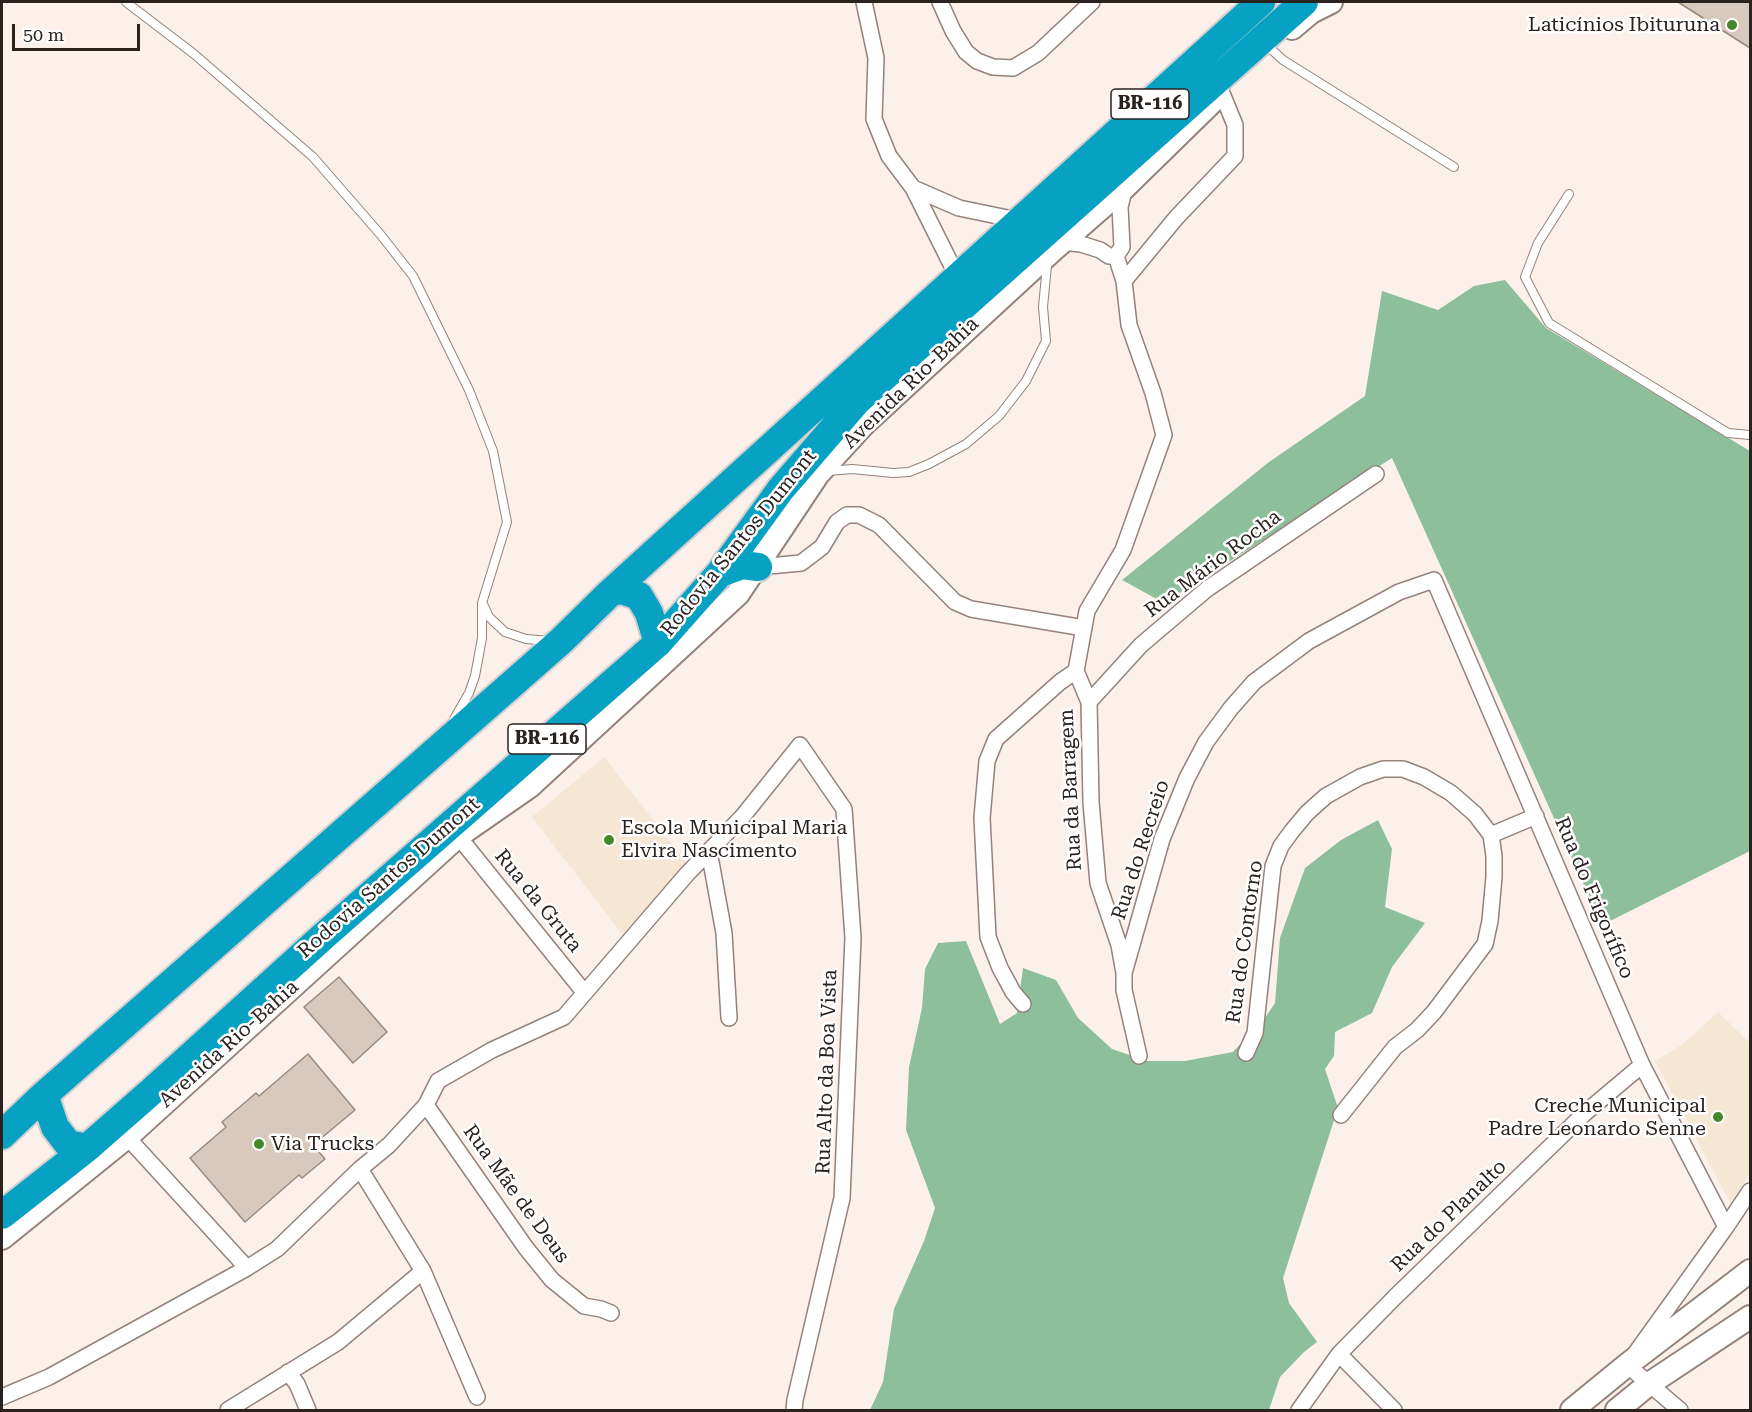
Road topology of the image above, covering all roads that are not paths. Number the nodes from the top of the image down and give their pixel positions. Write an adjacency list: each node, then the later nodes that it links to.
1 (126, 2): 26 (lane)
2 (864, 2): 12 (street)
3 (940, 2): 4 (street)
4 (1092, 2)
5 (1261, 2): 14 (highway, Rodovia Santos Dumont / BR-116)
6 (1304, 2): 8 (highway, Rodovia Santos Dumont / BR-116)
7 (1331, 2): 8 (street)
8 (1263, 47): 9 (highway, Rodovia Santos Dumont / BR-116); 10 (lane)
9 (1219, 86): 11 (street, Avenida Rio-Bahia); 18 (street); 23 (highway, Rodovia Santos Dumont / BR-116)
10 (1454, 167)
11 (1125, 187): 15 (street, Avenida Rio-Bahia); 16 (street)
12 (913, 188): 14 (street); 17 (street)
13 (1569, 194): 19 (lane)
14 (1022, 221): 17 (highway, Rodovia Santos Dumont / BR-116)
15 (1058, 246): 16 (street); 20 (street, Avenida Rio-Bahia); 20 (lane)
16 (1116, 255): 18 (street)
17 (958, 278): 25 (highway, Rodovia Santos Dumont / BR-116)
18 (1124, 281): 27 (street)
19 (1750, 435)
20 (818, 474): 22 (street, Avenida Rio-Bahia)
21 (1376, 474): 31 (street, Rua Mário Rocha)
22 (758, 567): 23 (highway); 27 (street); 29 (street, Avenida Rio-Bahia)
23 (720, 573): 29 (highway, Rodovia Santos Dumont / BR-116)
24 (1434, 580): 35 (street, Rua do Frigorífico); 39 (street, Rua do Recreio)
25 (611, 592): 28 (highway, Rodovia Santos Dumont / BR-116); 29 (highway)
26 (482, 603): 28 (lane); 32 (lane)
27 (1084, 628): 30 (street)
28 (561, 641): 34 (highway, Rodovia Santos Dumont / BR-116)
29 (651, 657): 37 (street, Avenida Rio-Bahia); 47 (highway, Rodovia Santos Dumont / BR-116)
30 (1076, 671): 31 (street, Rua da Barragem); 41 (street)
31 (1089, 702): 39 (street, Rua da Barragem)
32 (451, 724)
33 (444, 733): 34 (lane)
34 (414, 769): 48 (highway, Rodovia Santos Dumont / BR-116)
35 (1536, 816): 36 (street); 45 (street, Rua do Frigorífico)
36 (1491, 835): 43 (street, Rua do Contorno); 50 (street)
37 (458, 836): 40 (street, Rua da Gruta); 46 (street, Avenida Rio-Bahia)
38 (709, 851): 40 (street); 42 (street); 72 (street, Rua Alto da Boa Vista)
39 (1124, 973): 44 (street, Rua da Barragem)
40 (584, 992): 49 (street)
41 (1023, 1004)
42 (729, 1018)
43 (1246, 1053)
44 (1139, 1056)
45 (1642, 1065): 57 (street, Rua do Frigorífico); 64 (street, Rua do Planalto)
46 (199, 1072): 47 (highway); 52 (street, Avenida Rio-Bahia)
47 (152, 1091): 53 (highway, Rodovia Santos Dumont / BR-116)
48 (44, 1095): 51 (highway, Rodovia Santos Dumont / BR-116); 53 (highway)
49 (426, 1105): 54 (street); 62 (street, Rua Mãe de Deus)
50 (1341, 1114)
51 (2, 1135)
52 (127, 1137): 58 (street, Avenida Rio-Bahia); 59 (street)
53 (87, 1148): 56 (highway, Rodovia Santos Dumont / BR-116)
54 (360, 1169): 59 (street); 60 (street)
55 (1750, 1191): 57 (street)
56 (2, 1215)
57 (1726, 1227): 65 (street)
58 (2, 1238)
59 (247, 1268): 68 (street)
60 (423, 1271): 66 (street); 69 (street)
61 (1750, 1271): 65 (street)
62 (611, 1313)
63 (1750, 1317): 67 (street)
64 (1339, 1354): 73 (street, Rua do Planalto); 74 (street)
65 (1627, 1365): 67 (street); 75 (street)
66 (288, 1372): 70 (street); 71 (street)
67 (1649, 1384): 76 (street); 77 (street)
68 (2, 1397)
69 (477, 1397)
70 (228, 1410)
71 (308, 1410)
72 (794, 1410)
73 (1299, 1410)
74 (1394, 1410)
75 (1572, 1410)
76 (1617, 1410)
77 (1680, 1410)

